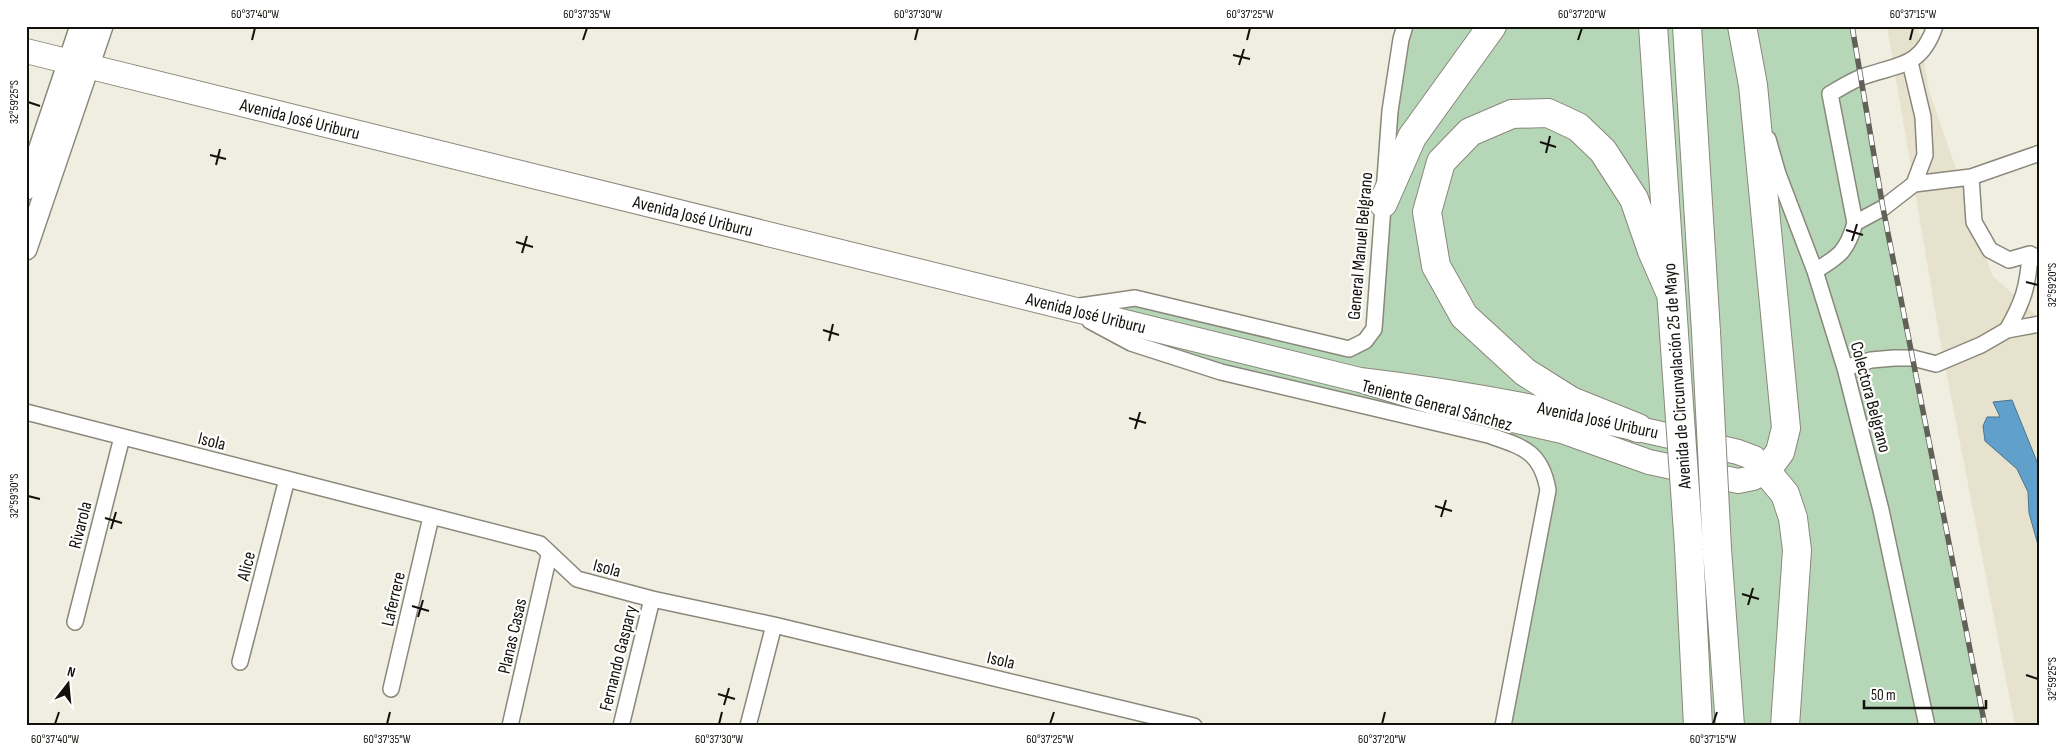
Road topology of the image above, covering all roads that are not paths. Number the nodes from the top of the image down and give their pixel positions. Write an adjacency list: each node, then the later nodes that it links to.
1 (81, 26): 11 (street)
2 (102, 26): 11 (street)
3 (1405, 26): 17 (street, General Manuel Belgrano)
4 (1492, 26): 17 (highway)
5 (1653, 26): 22 (highway, Avenida de Circunvalación 25 de Mayo)
6 (1687, 26): 46 (highway, Avenida de Circunvalación 25 de Mayo, bridge)
7 (1742, 26): 12 (highway)
8 (1935, 26): 10 (street)
9 (26, 51): 11 (main road, Avenida José Uriburu)
10 (1910, 62): 15 (street); 18 (street)
11 (79, 64): 16 (street); 19 (street); 23 (main road, Avenida José Uriburu)
12 (1753, 85): 21 (street, Colectora Belgrano); 31 (highway)
13 (2040, 153): 14 (street)
14 (1971, 177): 15 (street); 20 (street)
15 (1914, 184): 18 (street)
16 (26, 189)
17 (1383, 202): 23 (street, General Manuel Belgrano)
18 (1855, 222): 21 (street)
19 (26, 248)
20 (2035, 257): 25 (street)
21 (1815, 271): 26 (street, Colectora Belgrano)
22 (1670, 292): 29 (highway); 45 (highway, Avenida de Circunvalación 25 de Mayo, bridge)
23 (1066, 308): 27 (main road, Avenida José Uriburu); 44 (street, Teniente General Sánchez)
24 (2040, 324): 25 (street)
25 (2007, 330): 26 (street)
26 (1845, 368): 48 (street, Colectora Belgrano)
27 (1360, 380): 29 (main road, Avenida José Uriburu); 31 (main road, Avenida José Uriburu)
28 (26, 412): 30 (street, Isola)
29 (1638, 428): 31 (main road, Avenida José Uriburu)
30 (122, 437): 32 (street, Isola); 36 (street, Rivarola)
31 (1766, 471): 47 (highway)
32 (287, 479): 33 (street, Isola); 38 (street, Alice)
33 (432, 516): 34 (street, Isola); 39 (street, Laferrere)
34 (549, 555): 35 (street, Isola); 41 (street, Planas Casas)
35 (652, 599): 37 (street, Isola); 42 (street, Fernando Gaspary)
36 (75, 622)
37 (774, 625): 40 (street, Isola); 43 (street)
38 (240, 662)
39 (391, 690)
40 (1187, 725)
41 (510, 726)
42 (621, 726)
43 (748, 726)
44 (1503, 726)
45 (1698, 726)
46 (1730, 726)
47 (1785, 726)
48 (1927, 726)

